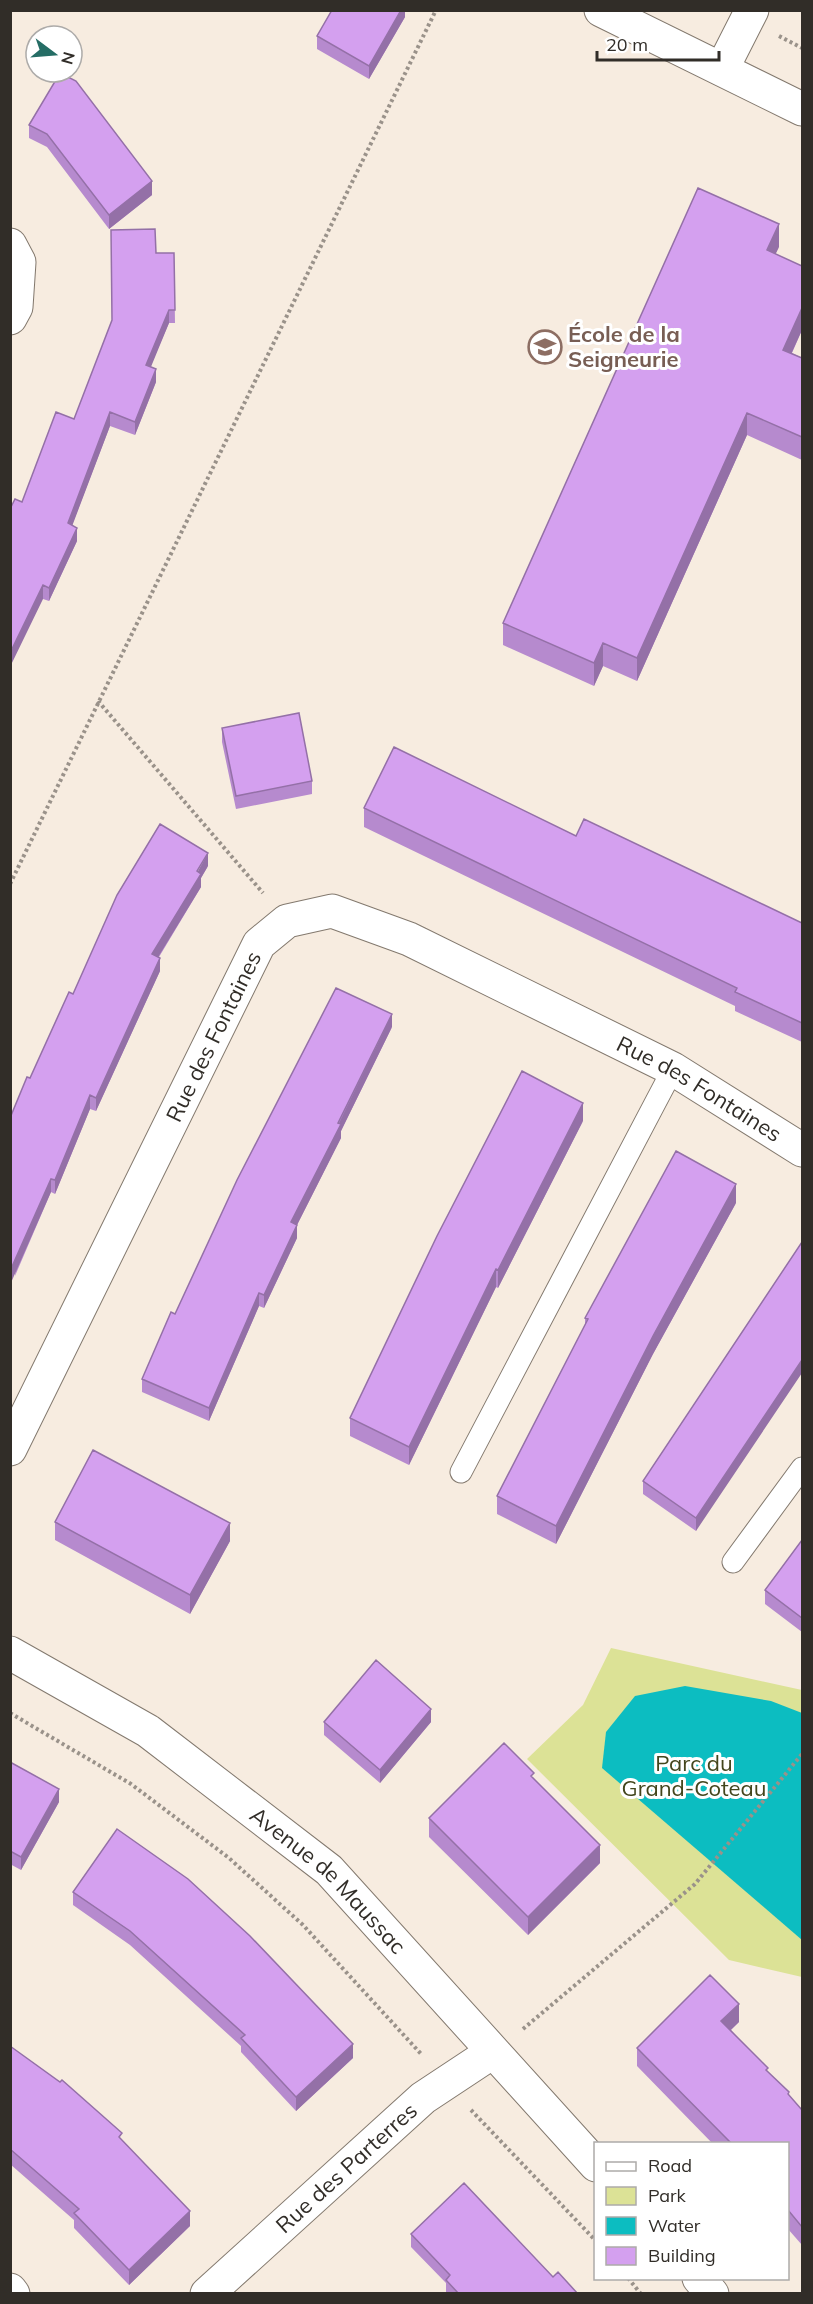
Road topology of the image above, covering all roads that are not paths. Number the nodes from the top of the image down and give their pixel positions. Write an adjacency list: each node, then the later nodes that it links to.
1 (601, 10): 3 (street)
2 (752, 10): 3 (street)
3 (722, 69): 4 (street)
4 (802, 109)
5 (10, 245): 6 (street)
6 (10, 318)
7 (673, 1069): 8 (street, Rue des Fontaines); 9 (street, Rue des Fontaines); 11 (lane)
8 (802, 1150)
9 (10, 1449)
10 (802, 1468): 12 (lane)
11 (461, 1472)
12 (733, 1562)
13 (10, 1653): 14 (street, Avenue de Maussac)
14 (491, 2053): 15 (street, Avenue de Maussac); 17 (street, Rue des Parterres)
15 (594, 2163)
16 (701, 2280): 18 (street)
17 (207, 2294)
18 (712, 2294)

